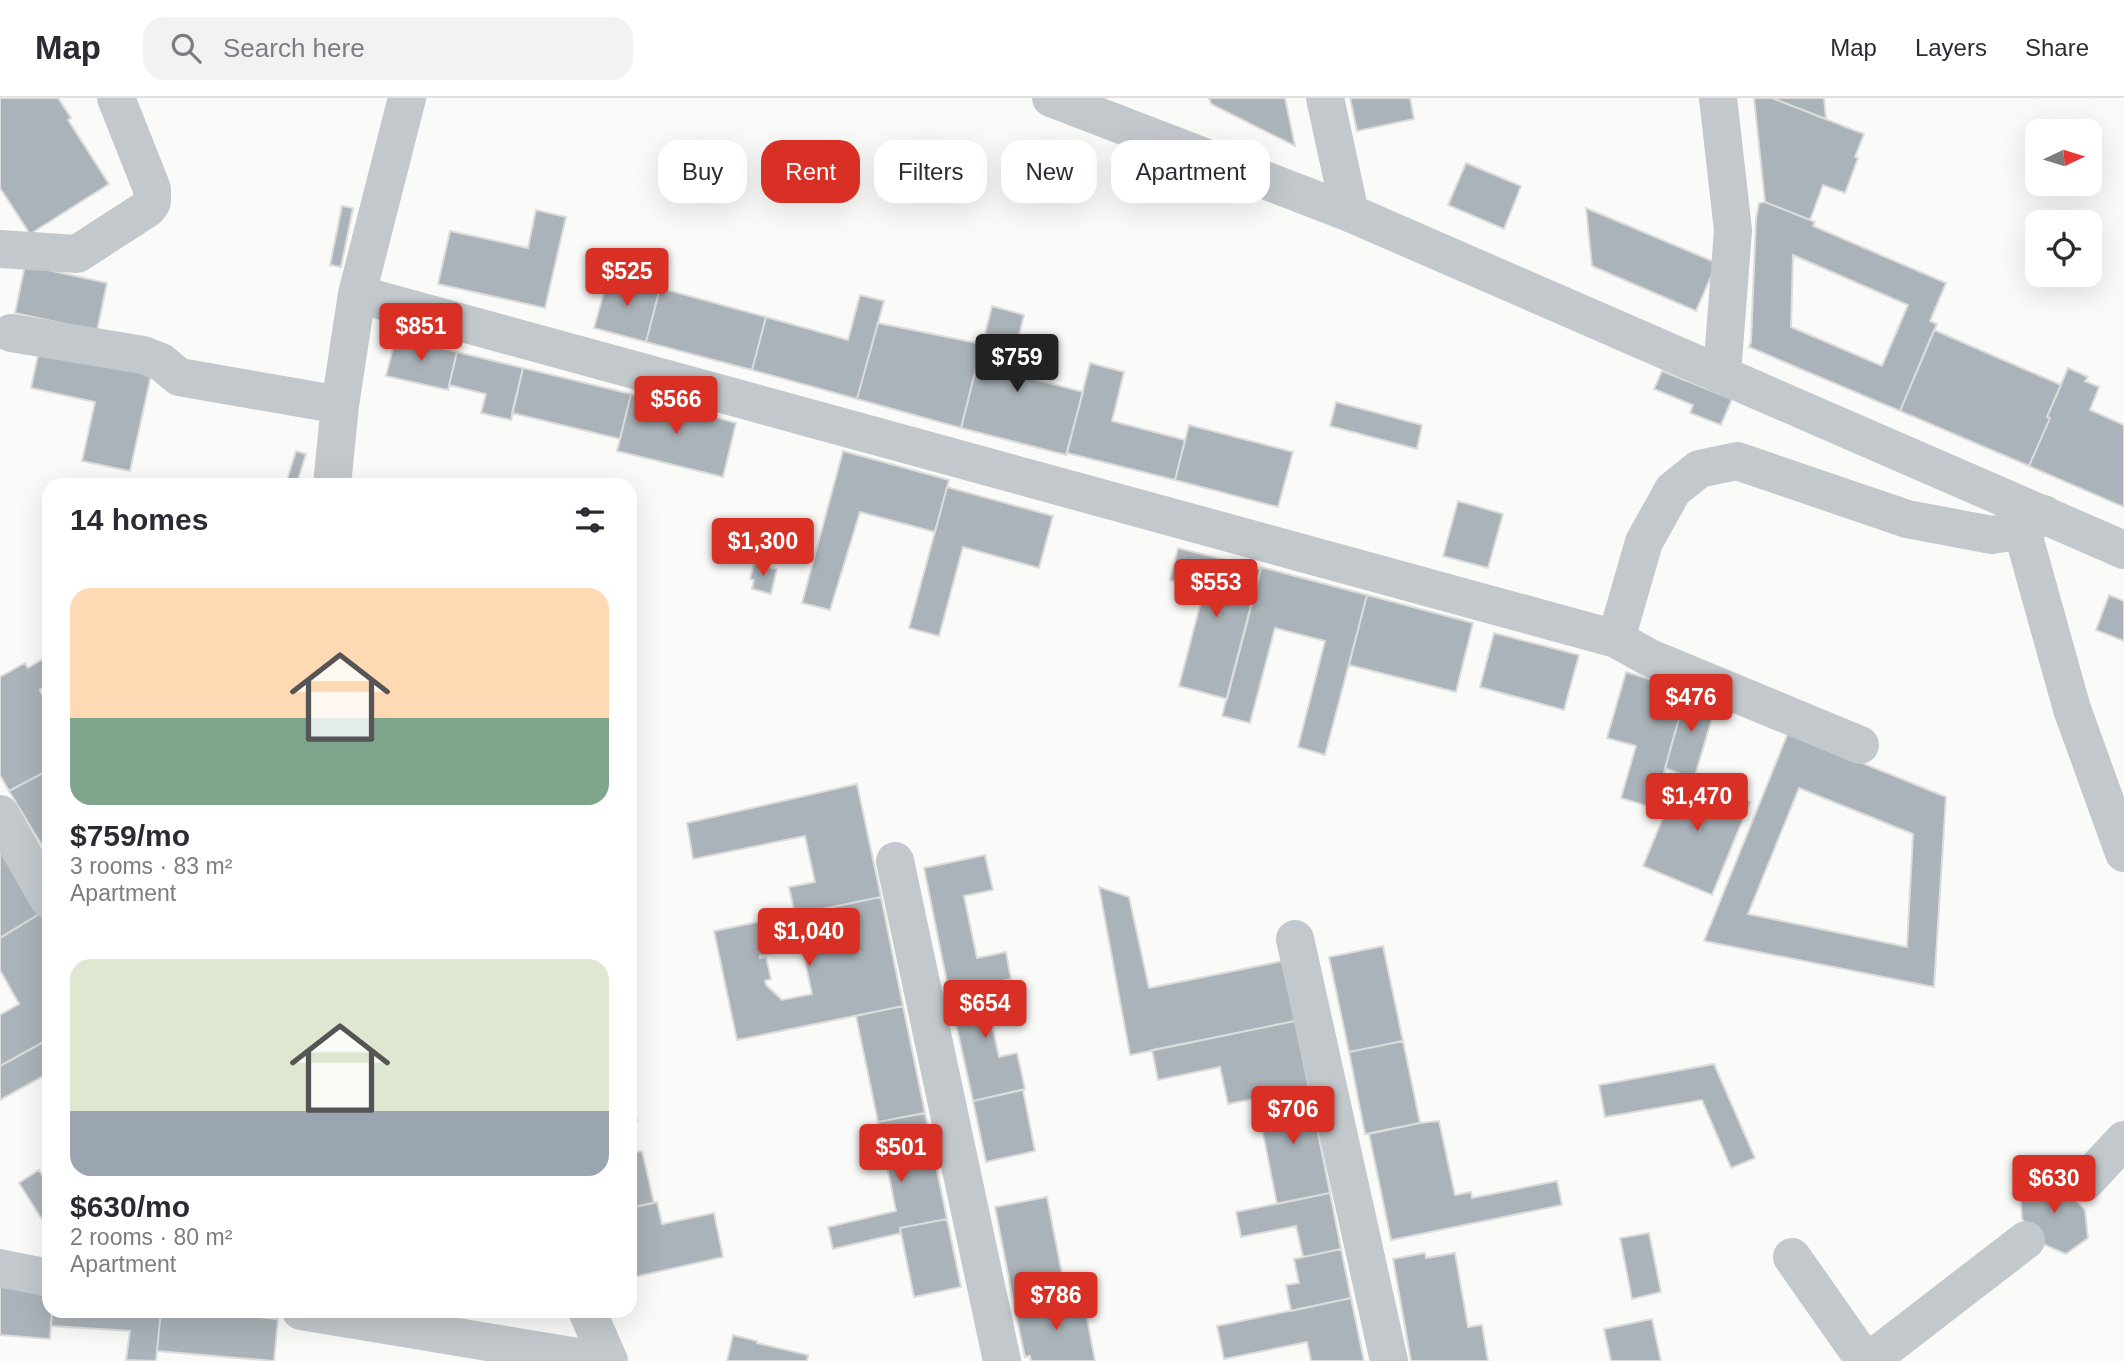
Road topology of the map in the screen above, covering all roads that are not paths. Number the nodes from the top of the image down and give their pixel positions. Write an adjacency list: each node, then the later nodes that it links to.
1 (116, 98): 7 (street)
2 (407, 98): 8 (street)
3 (1051, 98): 6 (street)
4 (1325, 98): 6 (street)
5 (1718, 98): 10 (street)
6 (1350, 213): 10 (street)
7 (0, 249)
8 (357, 294): 11 (street); 15 (street)
9 (11, 333): 11 (street)
10 (1722, 374): 13 (street)
11 (340, 405): 12 (street)
12 (333, 478)
13 (2033, 522): 14 (street); 15 (street); 18 (street)
14 (2124, 550)
15 (1616, 639): 16 (street)
16 (1860, 745)
17 (0, 814): 20 (street)
18 (2124, 853)
19 (895, 861): 32 (street)
20 (42, 888)
21 (1294, 939): 33 (street)
22 (2124, 1140): 23 (street)
23 (2084, 1183)
24 (2026, 1240): 34 (street)
25 (1792, 1257): 34 (street)
26 (0, 1268): 27 (street)
27 (42, 1277)
28 (343, 1318): 30 (street)
29 (590, 1318): 31 (street)
30 (602, 1361)
31 (609, 1361)
32 (1002, 1361)
33 (1389, 1361)
34 (1867, 1361)

